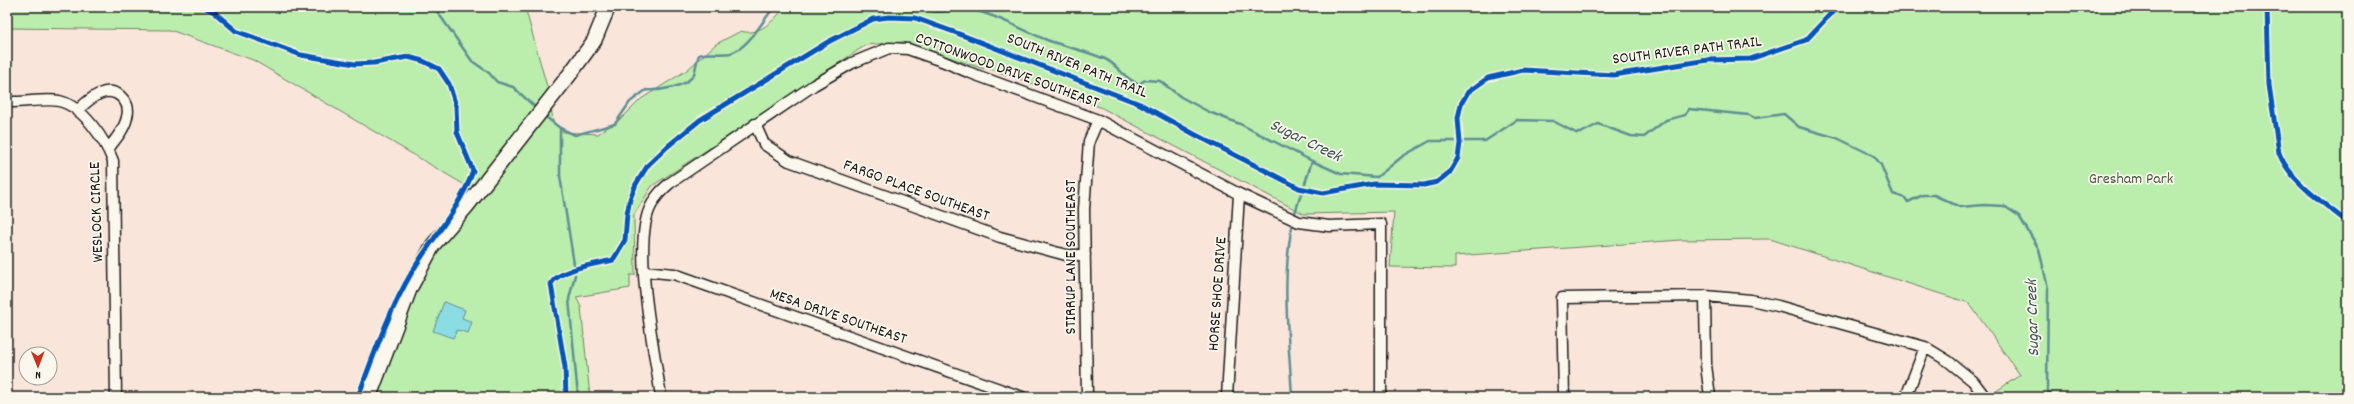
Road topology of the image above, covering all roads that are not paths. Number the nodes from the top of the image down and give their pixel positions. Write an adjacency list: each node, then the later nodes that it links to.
1 (608, 7): 13 (street)
2 (7, 102): 3 (street, WESLOCK CIRCLE)
3 (77, 111): 6 (street, WESLOCK CIRCLE); 6 (street)
4 (1098, 120): 5 (street, COTTONWOOD DRIVE SOUTHEAST); 7 (street, COTTONWOOD DRIVE SOUTHEAST); 8 (street, STIRRUP LANE SOUTHEAST)
5 (755, 124): 8 (street, FARGO PLACE SOUTHEAST); 9 (street, COTTONWOOD DRIVE SOUTHEAST)
6 (108, 149): 12 (street, WESLOCK CIRCLE)
7 (1240, 194): 17 (street, HORSE SHOE DRIVE); 18 (street, COTTONWOOD DRIVE SOUTHEAST)
8 (1085, 255): 16 (street, STIRRUP LANE SOUTHEAST)
9 (644, 271): 14 (street, COTTONWOOD DRIVE SOUTHEAST); 15 (street, MESA DRIVE SOUTHEAST)
10 (1705, 296): 11 (street); 19 (street); 20 (street)
11 (1925, 347): 21 (street); 22 (street)
12 (116, 397)
13 (369, 397)
14 (661, 397)
15 (1022, 397)
16 (1087, 397)
17 (1227, 397)
18 (1381, 397)
19 (1564, 397)
20 (1710, 397)
21 (1906, 397)
22 (1985, 397)

